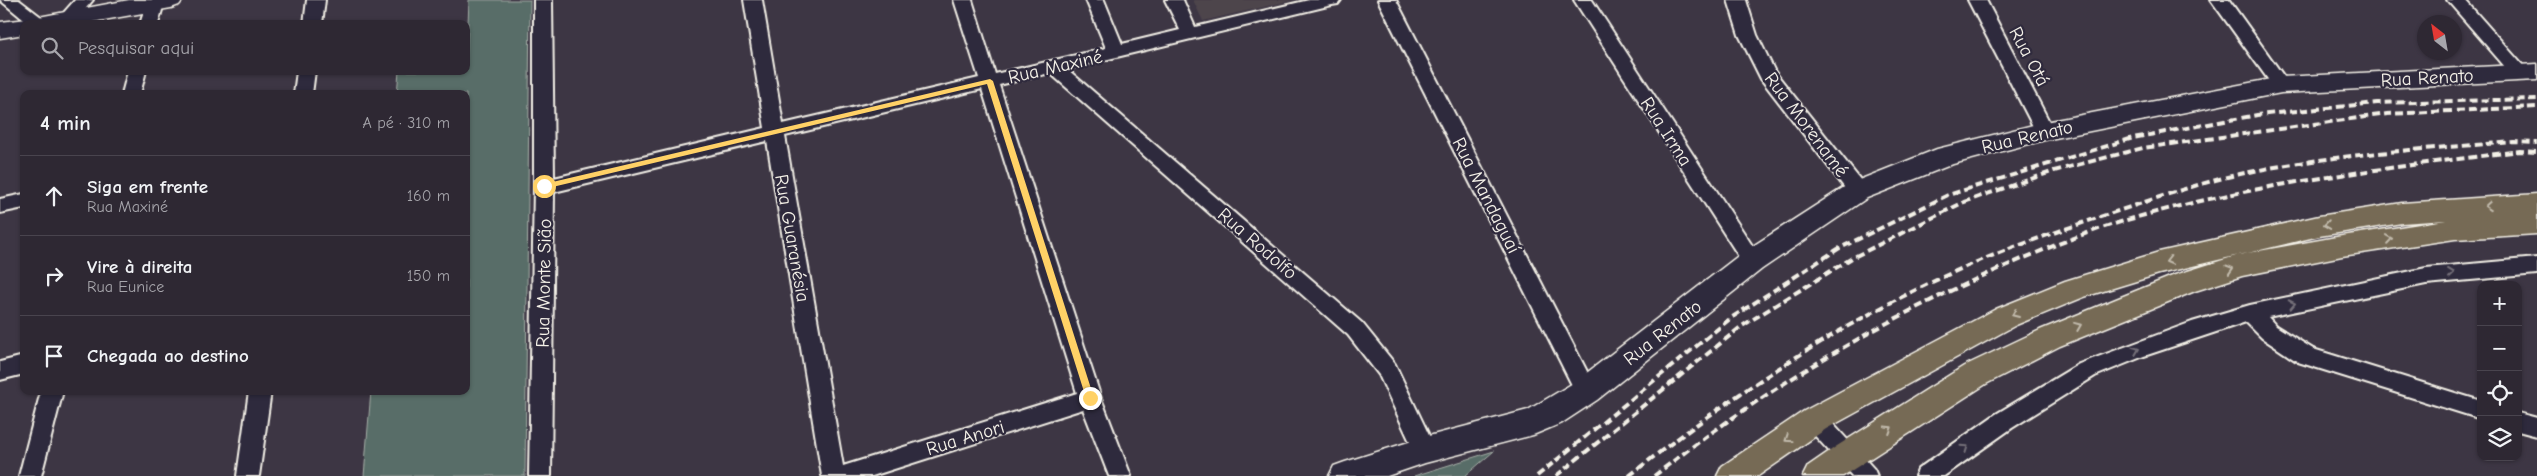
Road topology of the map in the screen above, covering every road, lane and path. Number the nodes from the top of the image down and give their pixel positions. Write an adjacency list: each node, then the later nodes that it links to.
1 (8, 0): 18 (street)
2 (84, 0): 17 (street)
3 (316, 0): 20 (street)
4 (543, 0): 35 (street, Rua Monte Sião)
5 (753, 0): 34 (street, Rua Guaranésia)
6 (963, 0): 29 (street)
7 (1095, 0): 24 (street)
8 (1174, 0): 23 (street)
9 (1332, 0): 23 (street, Rua Maxiné)
10 (1387, 0): 46 (street, Rua Mandaguaí)
11 (1583, 0): 41 (street, Rua Irma)
12 (1737, 0): 36 (street, Rua Morenamé)
13 (1977, 0): 33 (street, Rua Otá)
14 (2220, 0): 30 (street)
15 (2456, 0): 26 (street)
16 (158, 9): 17 (street)
17 (68, 18): 19 (street)
18 (33, 20)
19 (58, 20)
20 (314, 20)
21 (20, 27): 22 (street)
22 (0, 30)
23 (1190, 34): 24 (street, Rua Maxiné)
24 (1116, 51): 25 (street, Rua Maxiné)
25 (1053, 66): 29 (street, Rua Maxiné); 54 (street, Rua Rodolfo)
26 (2528, 72): 30 (street, Rua Renato)
27 (136, 75): 31 (street)
28 (305, 75): 32 (street)
29 (990, 81): 34 (street, Rua Maxiné); 49 (street)
30 (2281, 85): 33 (street, Rua Renato)
31 (132, 90)
32 (304, 90)
33 (2045, 131): 36 (street, Rua Renato)
34 (775, 132): 35 (street, Rua Maxiné); 60 (street, Rua Guaranésia)
35 (544, 186): 59 (street, Rua Monte Sião)
36 (1858, 191): 41 (street, Rua Renato)
37 (20, 202): 39 (street)
38 (2537, 204): 51 (highway, one-way to 51)
39 (0, 206)
40 (2537, 224): 55 (highway, one-way to 40)
41 (1752, 262): 46 (street, Rua Renato)
42 (2537, 266): 43 (street, one-way to 42)
43 (2250, 313): 50 (street); 66 (street, one-way to 43)
44 (20, 366): 45 (street)
45 (0, 370)
46 (1586, 391): 54 (street, Rua Renato)
47 (51, 395): 57 (street)
48 (259, 395): 58 (street)
49 (1090, 398): 61 (street, Rua Anori); 62 (street)
50 (2477, 409)
51 (1815, 420): 55 (street); 56 (highway, one-way to 56)
52 (2522, 423): 53 (street)
53 (2537, 427)
54 (1425, 450): 63 (street, Rua Renato)
55 (1857, 465): 65 (highway)
56 (1752, 467): 64 (highway)
57 (30, 476)
58 (248, 476)
59 (540, 476)
60 (833, 476)
61 (841, 476)
62 (1120, 476)
63 (1345, 476)
64 (1733, 476)
65 (1819, 476)
66 (1926, 476)

